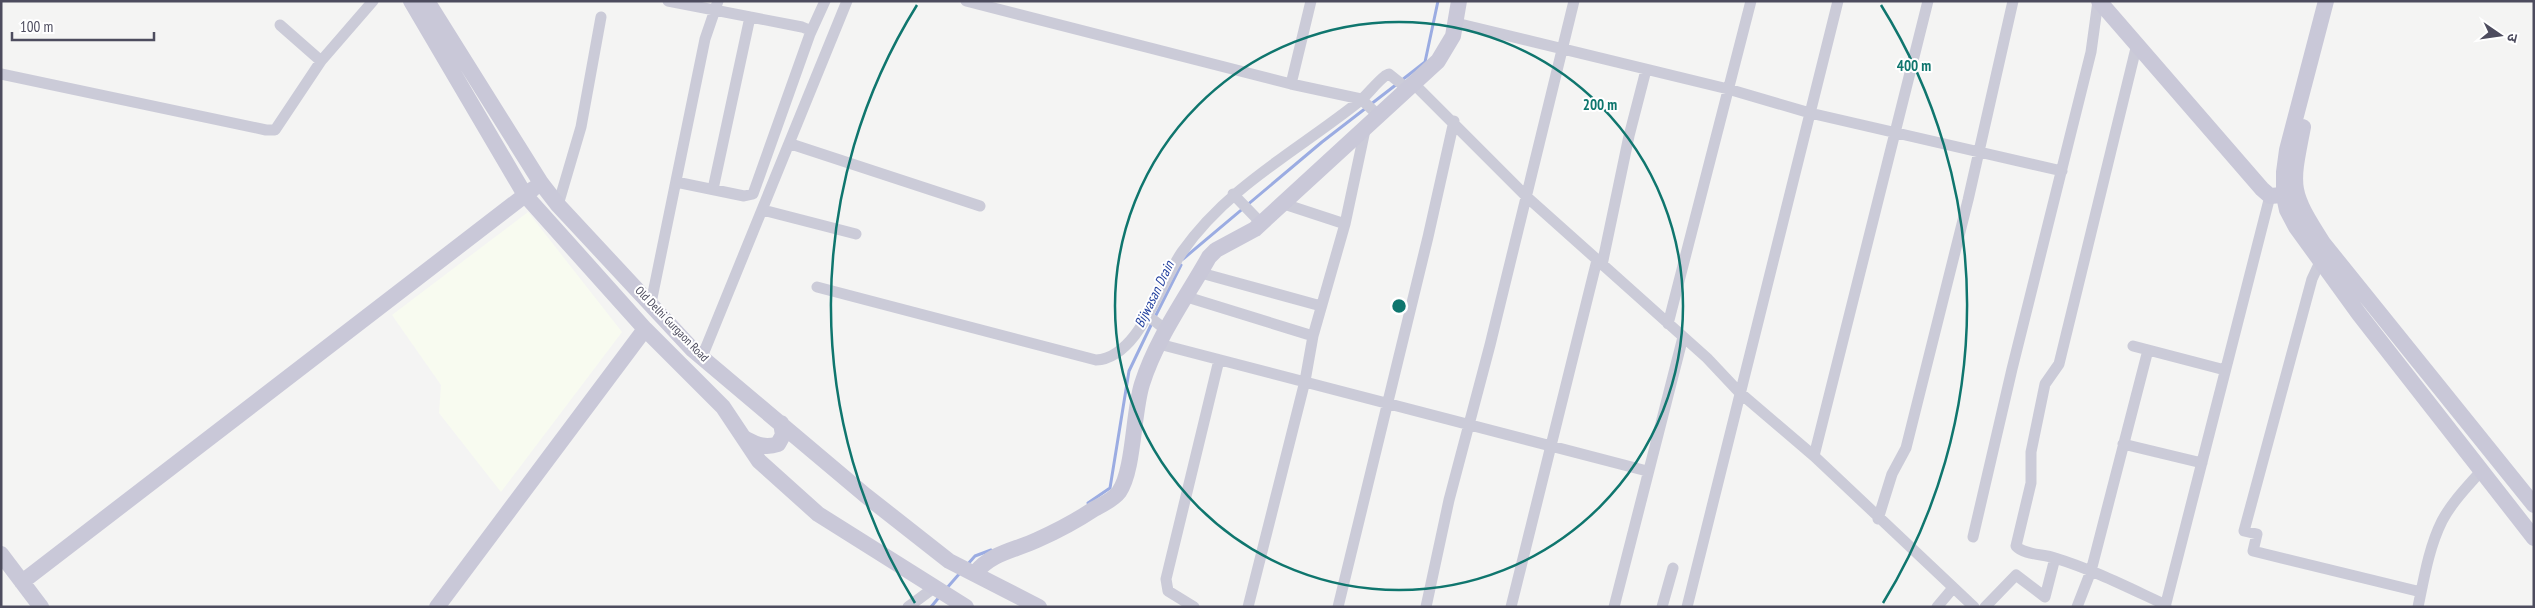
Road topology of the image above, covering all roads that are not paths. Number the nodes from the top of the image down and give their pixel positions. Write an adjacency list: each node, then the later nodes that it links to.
1 (372, 1): 26 (street)
2 (411, 1): 44 (main road, Old Delhi Gurgaon Road)
3 (668, 1): 18 (street)
4 (825, 1): 23 (street)
5 (847, 1): 38 (street)
6 (966, 1): 29 (street)
7 (1311, 1): 29 (street)
8 (1459, 1): 21 (main road)
9 (1574, 1): 25 (street)
10 (1751, 1): 31 (street)
11 (1838, 1): 33 (street)
12 (1928, 1): 37 (street)
13 (2014, 1): 39 (street)
14 (2099, 1): 24 (main road); 40 (street)
15 (2326, 1): 45 (main road)
16 (2335, 1): 45 (main road)
17 (428, 2): 42 (main road, Old Delhi Gurgaon Road)
18 (716, 6): 20 (street); 41 (street)
19 (601, 17): 49 (street)
20 (750, 17): 23 (street); 43 (street)
21 (1456, 23): 25 (street); 30 (main road)
22 (280, 25): 26 (street)
23 (810, 34): 43 (street)
24 (2137, 44): 45 (main road); 90 (street)
25 (1561, 49): 27 (street); 47 (street)
26 (321, 61): 28 (street)
27 (1646, 70): 31 (street); 55 (street)
28 (1, 74)
29 (1291, 84): 32 (street)
30 (1410, 87): 32 (street); 34 (main road); 35 (street)
31 (1728, 89): 33 (street); 63 (street)
32 (1363, 101): 34 (street); 46 (street)
33 (1810, 113): 37 (street); 74 (street)
34 (1378, 114): 36 (main road)
35 (1454, 121): 47 (street); 75 (street)
36 (1365, 130): 48 (main road); 53 (street)
37 (1894, 133): 39 (street); 81 (street)
38 (790, 144): 50 (street); 51 (street)
39 (1979, 153): 40 (street); 86 (street)
40 (2062, 171): 87 (street)
41 (676, 182): 43 (street); 60 (street)
42 (541, 183): 44 (main road); 49 (main road, Old Delhi Gurgaon Road)
43 (713, 189)
44 (525, 195): 64 (main road, Old Delhi Gurgaon Road); 94 (main road)
45 (2283, 195): 56 (main road); 72 (street); 85 (main road)
46 (1235, 196): 52 (street); 62 (street)
47 (1527, 196): 55 (street); 77 (street)
48 (1281, 204): 52 (main road); 53 (street)
49 (558, 205): 60 (main road, Old Delhi Gurgaon Road)
50 (980, 206)
51 (763, 210): 54 (street); 70 (street)
52 (1259, 221): 57 (main road)
53 (1345, 224): 61 (street)
54 (856, 234)
55 (1600, 262): 63 (street); 80 (street)
56 (2320, 262): 84 (main road); 97 (street)
57 (1201, 273): 59 (main road); 61 (street)
58 (818, 287): 62 (street)
59 (1187, 297): 65 (main road); 66 (street)
60 (652, 303): 70 (main road, Old Delhi Gurgaon Road)
61 (1321, 306): 66 (street)
62 (1149, 317): 65 (street)
63 (1668, 324): 67 (street)
64 (649, 333): 78 (main road, Old Delhi Gurgaon Road); 100 (main road); 101 (main road)
65 (1162, 333): 71 (street); 92 (main road)
66 (1313, 336): 73 (street)
67 (1683, 337): 74 (street); 83 (street)
68 (2132, 346): 69 (street)
69 (2148, 350): 72 (street); 79 (street)
70 (702, 357): 76 (main road, Old Delhi Gurgaon Road)
71 (1218, 360): 73 (street); 105 (street)
72 (2225, 370): 82 (street)
73 (1304, 381): 75 (street); 106 (street)
74 (1739, 392): 81 (street); 112 (street)
75 (1388, 402): 77 (street); 107 (street)
76 (781, 423): 78 (main road); 92 (main road, Old Delhi Gurgaon Road)
77 (1468, 425): 80 (street); 108 (street)
78 (744, 438): 96 (main road, Old Delhi Gurgaon Road)
79 (2123, 444): 82 (street); 93 (street)
80 (1550, 446): 83 (street); 109 (street)
81 (1814, 456): 86 (street)
82 (2202, 463): 98 (street)
83 (1647, 470): 110 (street)
84 (2481, 471): 88 (main road); 97 (street)
85 (2534, 505)
86 (1878, 519): 95 (street)
87 (1973, 537)
88 (2534, 538)
89 (1, 554): 94 (main road)
90 (2055, 558): 93 (street); 115 (street)
91 (1673, 568): 111 (street)
92 (969, 571): 104 (main road, Old Delhi Gurgaon Road)
93 (2091, 571): 98 (street); 116 (street)
94 (22, 582): 99 (main road)
95 (1953, 588): 113 (street); 114 (street)
96 (941, 591): 102 (street); 103 (main road, Old Delhi Gurgaon Road)
97 (2421, 592): 117 (street)
98 (2166, 606)
99 (41, 607)
100 (437, 607)
101 (446, 607)
102 (908, 607)
103 (966, 607)
104 (1040, 607)
105 (1194, 607)
106 (1248, 607)
107 (1338, 607)
108 (1426, 607)
109 (1511, 607)
110 (1614, 607)
111 (1662, 607)
112 (1687, 607)
113 (1937, 607)
114 (1974, 607)
115 (1985, 607)
116 (2077, 607)
117 (2418, 607)

